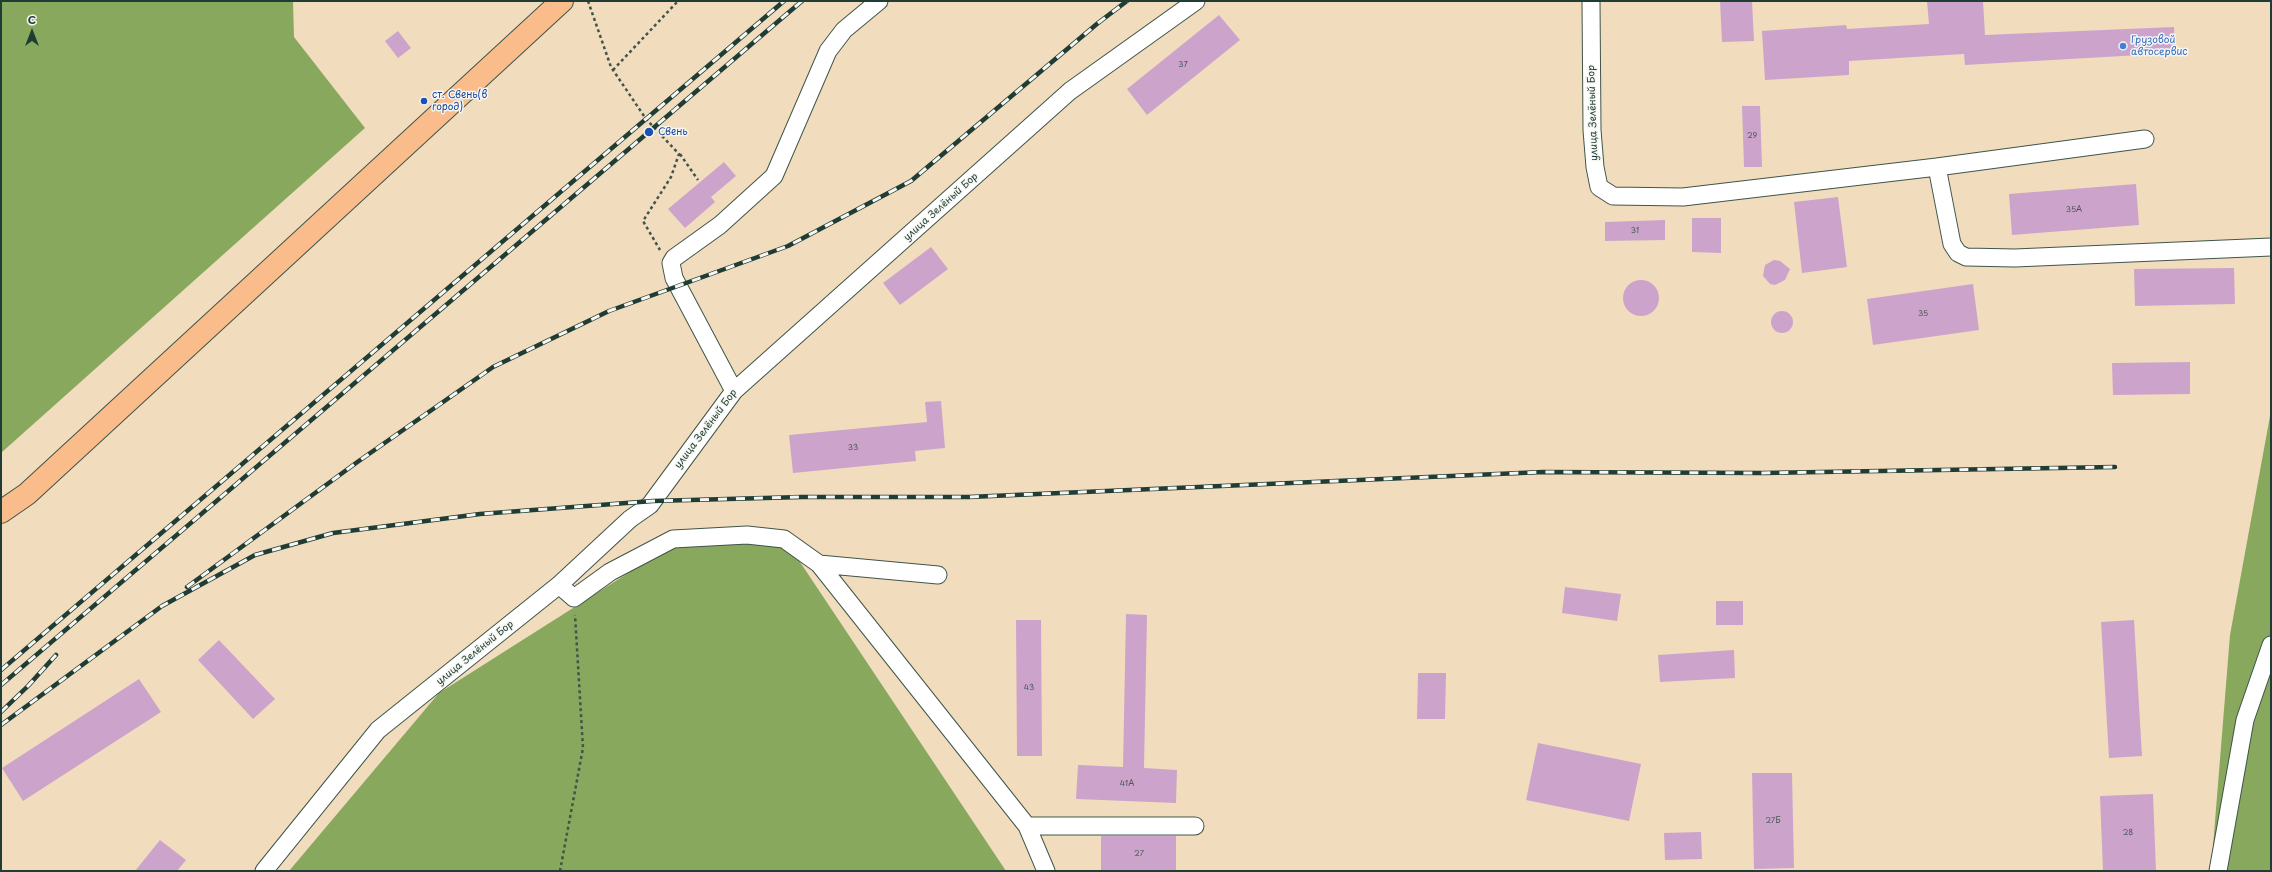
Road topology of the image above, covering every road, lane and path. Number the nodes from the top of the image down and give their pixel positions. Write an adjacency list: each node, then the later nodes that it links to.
1 (562, 1): 15 (main road)
2 (588, 1): 7 (path)
3 (678, 1): 7 (path)
4 (879, 1): 13 (street)
5 (1196, 1): 14 (street, улица Зелёный Бор)
6 (1591, 1): 10 (street, улица Зелёный Бор)
7 (613, 70): 9 (path)
8 (2145, 140): 10 (street)
9 (679, 154): 11 (path); 13 (path)
10 (1937, 167): 12 (street)
11 (698, 180)
12 (2271, 247)
13 (671, 270): 14 (street)
14 (734, 391): 18 (street, улица Зелёный Бор)
15 (1, 512)
16 (819, 564): 17 (street); 19 (street); 21 (street)
17 (938, 575)
18 (559, 585): 19 (street); 23 (street, улица Зелёный Бор)
19 (574, 598): 24 (path)
20 (2271, 645): 26 (street)
21 (1027, 826): 22 (street); 25 (street)
22 (1195, 826)
23 (264, 871)
24 (560, 871)
25 (1046, 871)
26 (2218, 871)

